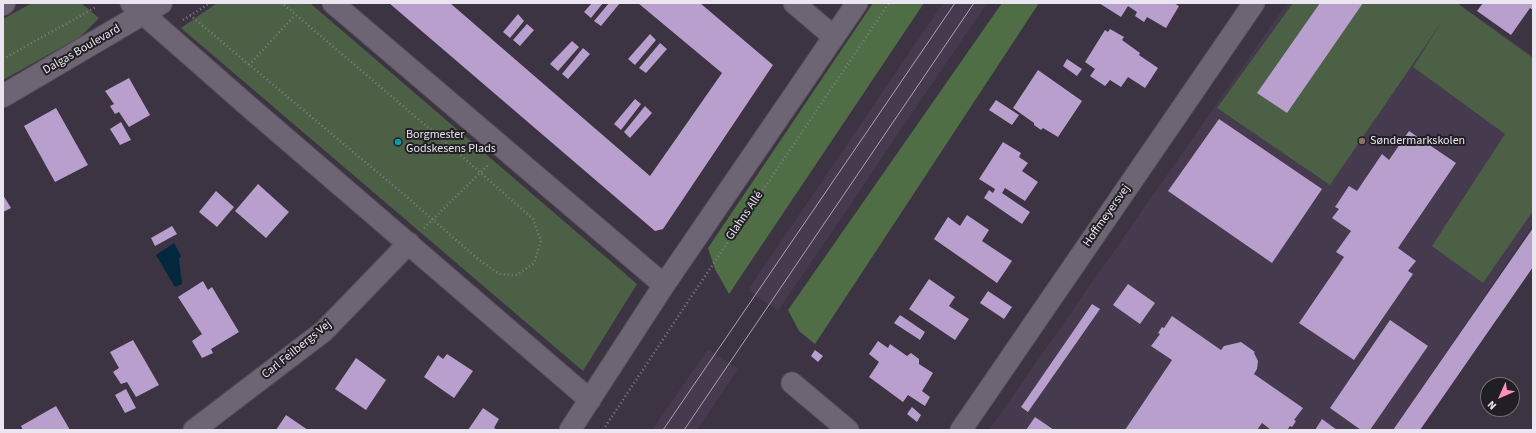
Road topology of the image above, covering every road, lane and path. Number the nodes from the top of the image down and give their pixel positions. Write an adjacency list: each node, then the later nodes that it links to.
1 (210, 3): 10 (path)
2 (282, 3): 11 (path)
3 (333, 3): 17 (street)
4 (794, 3): 13 (street)
5 (857, 3): 13 (street)
6 (890, 3): 26 (path, Glahns Allé)
7 (1254, 3): 28 (street, Hoffmeyersvej)
8 (96, 7): 14 (path)
9 (145, 7): 12 (street); 16 (street, Dalgas Boulevard)
10 (190, 15): 12 (path); 15 (path)
11 (295, 15): 15 (path); 18 (path)
12 (165, 32): 20 (street)
13 (834, 37): 21 (street)
14 (3, 59)
15 (250, 65): 19 (path)
16 (3, 96)
17 (504, 149): 18 (path); 21 (street)
18 (480, 173): 19 (path); 19 (path)
19 (433, 219): 20 (path)
20 (409, 243): 23 (street); 24 (street, Carl Feilbergs Vej)
21 (664, 285): 23 (street)
22 (792, 383): 27 (street)
23 (590, 400): 25 (street)
24 (194, 430)
25 (570, 430)
26 (603, 430)
27 (848, 430)
28 (961, 430)

